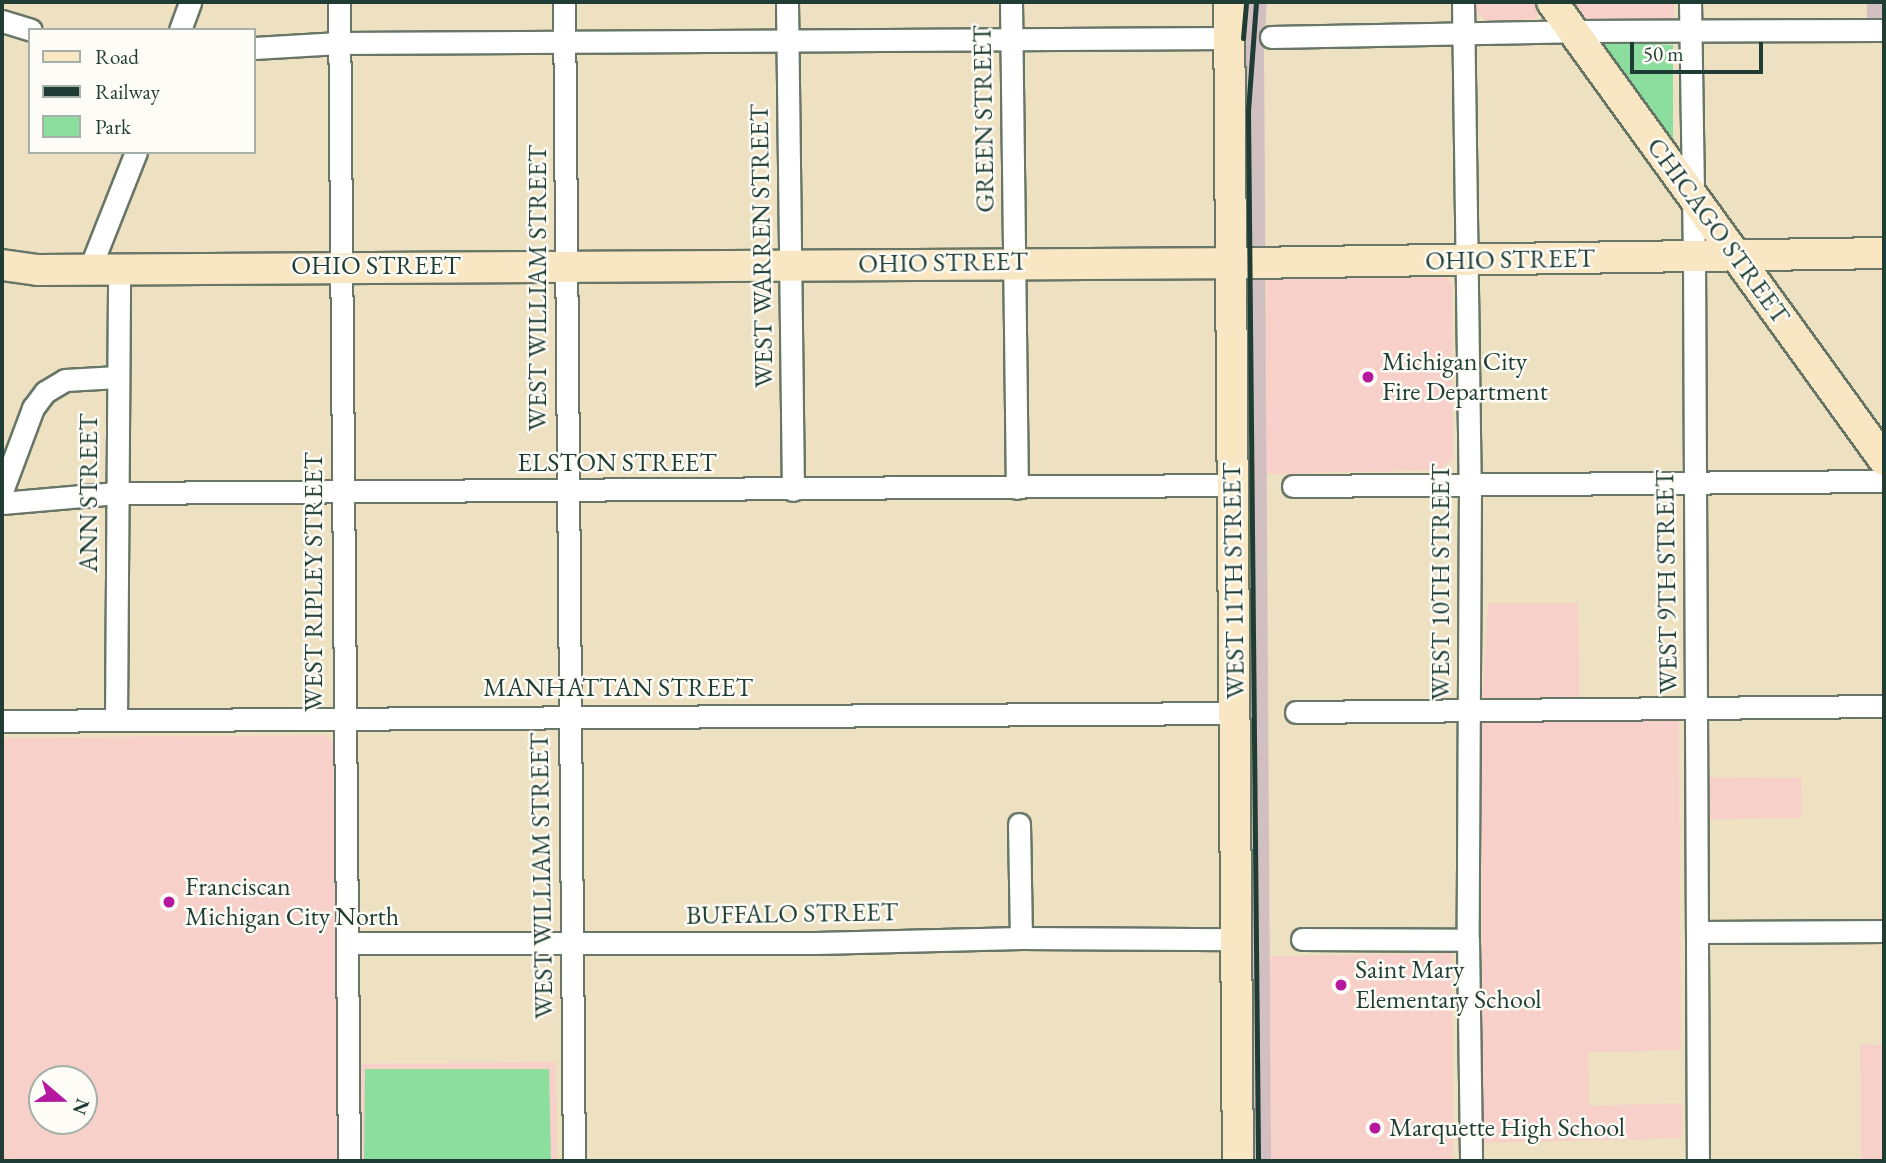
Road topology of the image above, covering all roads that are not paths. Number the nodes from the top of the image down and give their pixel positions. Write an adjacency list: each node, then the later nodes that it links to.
1 (190, 2): 11 (street)
2 (338, 2): 21 (street, WEST RIPLEY STREET)
3 (564, 2): 22 (street, WEST WILLIAM STREET)
4 (788, 2): 20 (street, WEST WARREN STREET)
5 (1011, 2): 17 (street, GREEN STREET)
6 (1229, 2): 19 (street, WEST 11TH STREET)
7 (1463, 2): 16 (street, WEST 10TH STREET)
8 (1552, 2): 14 (street, CHICAGO STREET)
9 (1689, 2): 15 (street, WEST 9TH STREET)
10 (2, 21): 12 (street)
11 (181, 28)
12 (28, 29)
13 (1884, 30): 15 (street)
14 (1575, 31): 15 (street); 16 (street); 25 (street, CHICAGO STREET)
15 (1690, 31): 25 (street, WEST 9TH STREET)
16 (1463, 33): 18 (street); 29 (street, WEST 10TH STREET)
17 (1011, 37): 19 (street); 20 (street); 30 (street, GREEN STREET)
18 (1271, 37)
19 (1230, 38): 31 (street, WEST 11TH STREET)
20 (788, 40): 22 (street); 33 (street, WEST WARREN STREET)
21 (339, 43): 22 (street); 23 (street); 34 (street, WEST RIPLEY STREET)
22 (565, 44): 35 (street, WEST WILLIAM STREET)
23 (256, 48)
24 (135, 154): 36 (street)
25 (1692, 195): 27 (street, CHICAGO STREET); 28 (street, WEST 9TH STREET)
26 (1884, 253): 27 (street, OHIO STREET)
27 (1735, 255): 28 (street, OHIO STREET); 38 (street, CHICAGO STREET)
28 (1694, 256): 29 (street, OHIO STREET); 39 (street, WEST 9TH STREET)
29 (1466, 261): 31 (street, OHIO STREET); 42 (street, WEST 10TH STREET)
30 (1014, 262): 31 (street, OHIO STREET); 33 (street, OHIO STREET); 44 (street, GREEN STREET)
31 (1232, 263): 41 (street, WEST 11TH STREET)
32 (2, 265): 36 (street, OHIO STREET)
33 (790, 265): 35 (street, OHIO STREET); 46 (street, WEST WARREN STREET)
34 (339, 266): 35 (street, OHIO STREET); 36 (street, OHIO STREET); 48 (street, WEST RIPLEY STREET)
35 (567, 266): 45 (street, WEST WILLIAM STREET)
36 (105, 268): 37 (street, ANN STREET)
37 (118, 377): 47 (street); 49 (street, ANN STREET)
38 (1884, 460)
39 (1693, 481): 40 (street); 42 (street); 52 (street, WEST 9TH STREET)
40 (1884, 481)
41 (1233, 485): 44 (street, ELSTON STREET); 55 (street, WEST 11TH STREET)
42 (1470, 485): 43 (street); 53 (street, WEST 10TH STREET)
43 (1293, 486)
44 (1017, 488): 46 (street, ELSTON STREET)
45 (568, 490): 46 (street, ELSTON STREET); 48 (street, ELSTON STREET); 56 (street, WEST WILLIAM STREET)
46 (793, 490)
47 (2, 491)
48 (343, 492): 49 (street, ELSTON STREET); 57 (street, WEST RIPLEY STREET)
49 (117, 493): 50 (street, ELSTON STREET); 58 (street, ANN STREET)
50 (2, 503)
51 (1884, 706): 52 (street)
52 (1696, 707): 53 (street); 62 (street, WEST 9TH STREET)
53 (1470, 710): 54 (street); 66 (street, WEST 10TH STREET)
54 (1296, 712)
55 (1236, 713): 56 (street, MANHATTAN STREET); 64 (street, WEST 11TH STREET)
56 (569, 716): 57 (street, MANHATTAN STREET); 68 (street, WEST WILLIAM STREET)
57 (343, 718): 58 (street, MANHATTAN STREET); 67 (street, WEST RIPLEY STREET)
58 (116, 719): 59 (street, MANHATTAN STREET)
59 (2, 721)
60 (1018, 824): 63 (street)
61 (1884, 930): 62 (street)
62 (1697, 932): 73 (street, WEST 9TH STREET)
63 (1021, 937): 64 (street, BUFFALO STREET); 68 (street, BUFFALO STREET)
64 (1237, 939): 71 (street, WEST 11TH STREET)
65 (1302, 939): 66 (street)
66 (1468, 940): 72 (street, WEST 10TH STREET)
67 (347, 943): 68 (street, BUFFALO STREET); 69 (street, WEST RIPLEY STREET)
68 (570, 944): 70 (street, WEST WILLIAM STREET)
69 (349, 1161)
70 (574, 1161)
71 (1238, 1161)
72 (1471, 1161)
73 (1698, 1161)

